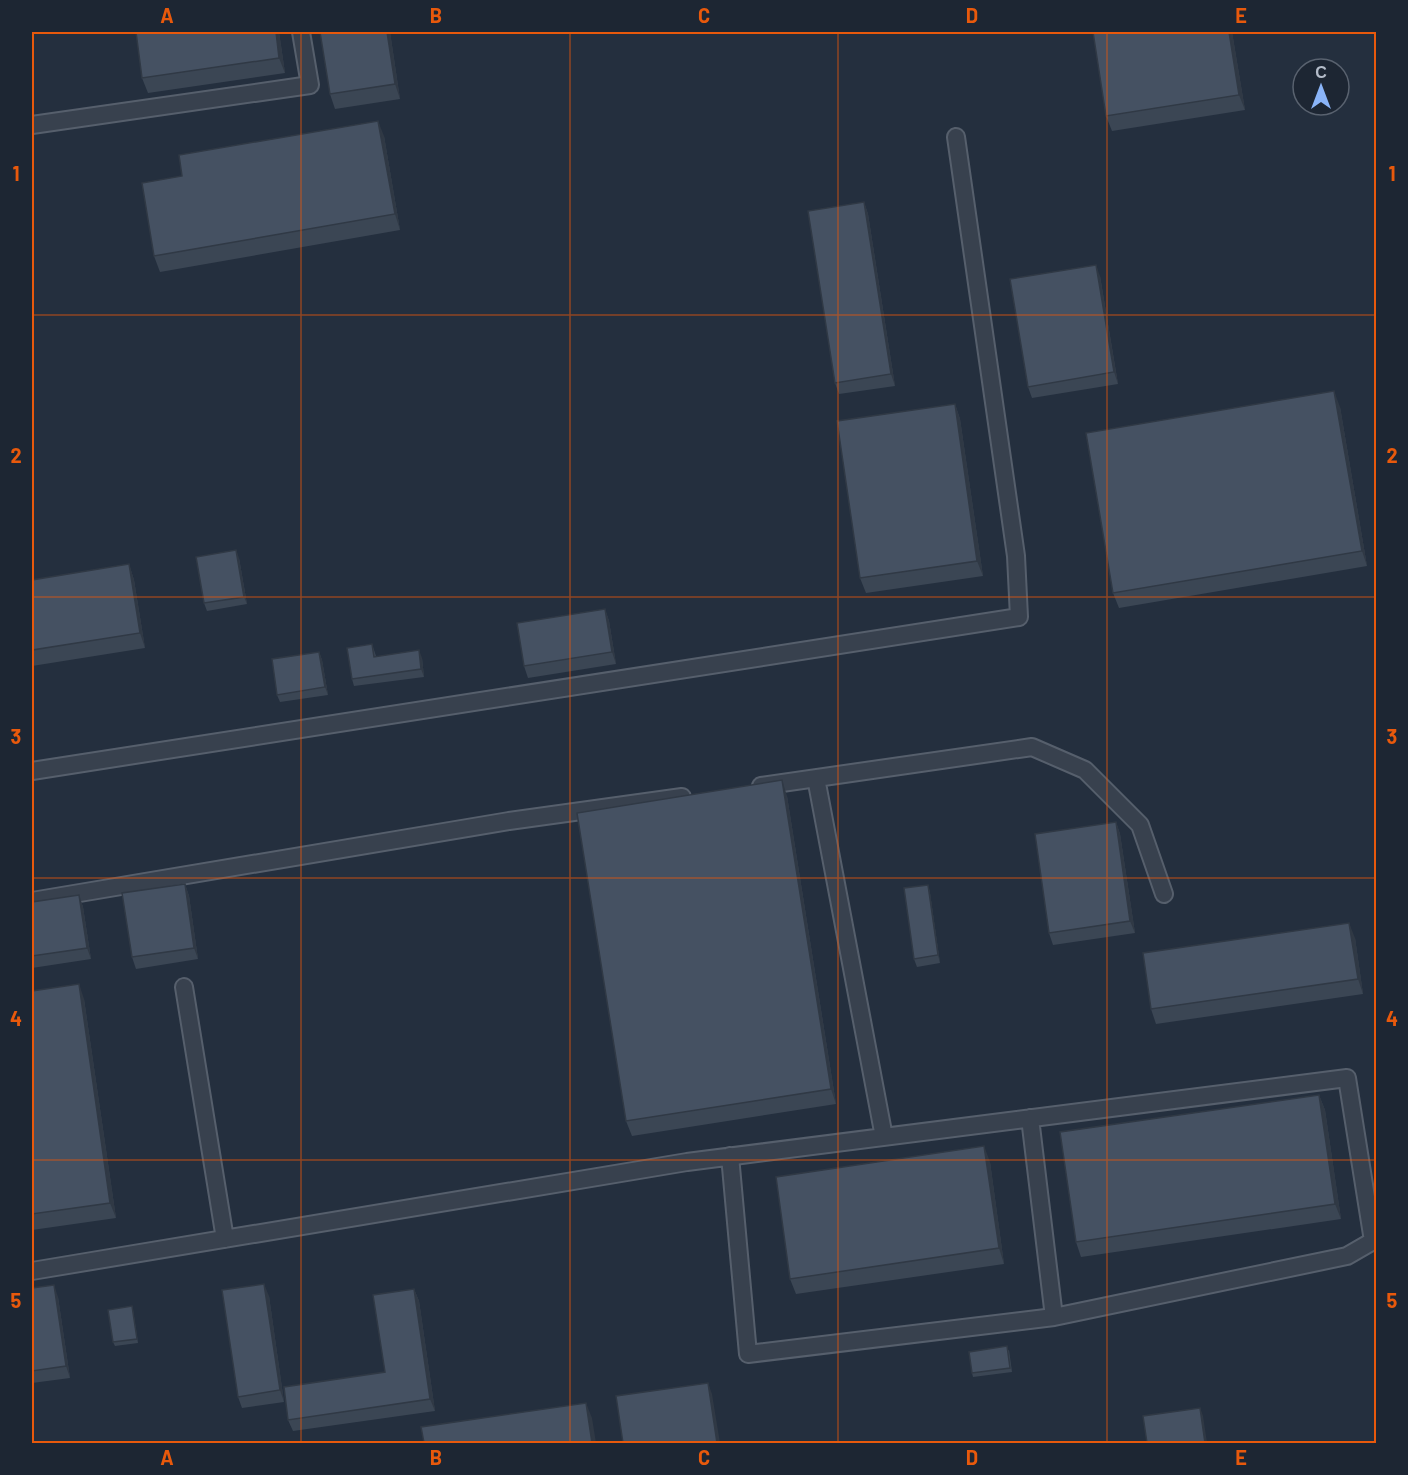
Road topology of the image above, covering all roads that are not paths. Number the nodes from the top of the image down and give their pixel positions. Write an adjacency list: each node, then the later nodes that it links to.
1 (301, 32): 2 (lane)
2 (32, 125)
3 (956, 137): 4 (lane)
4 (32, 771)
5 (816, 778): 6 (lane); 8 (lane); 12 (lane)
6 (745, 788)
7 (698, 795): 9 (lane)
8 (1164, 894)
9 (32, 900)
10 (184, 987): 14 (lane)
11 (1030, 1118): 12 (lane); 16 (lane); 16 (lane)
12 (884, 1137): 13 (lane)
13 (730, 1156): 14 (lane); 16 (lane)
14 (225, 1239): 15 (lane)
15 (32, 1271)
16 (1054, 1317)

